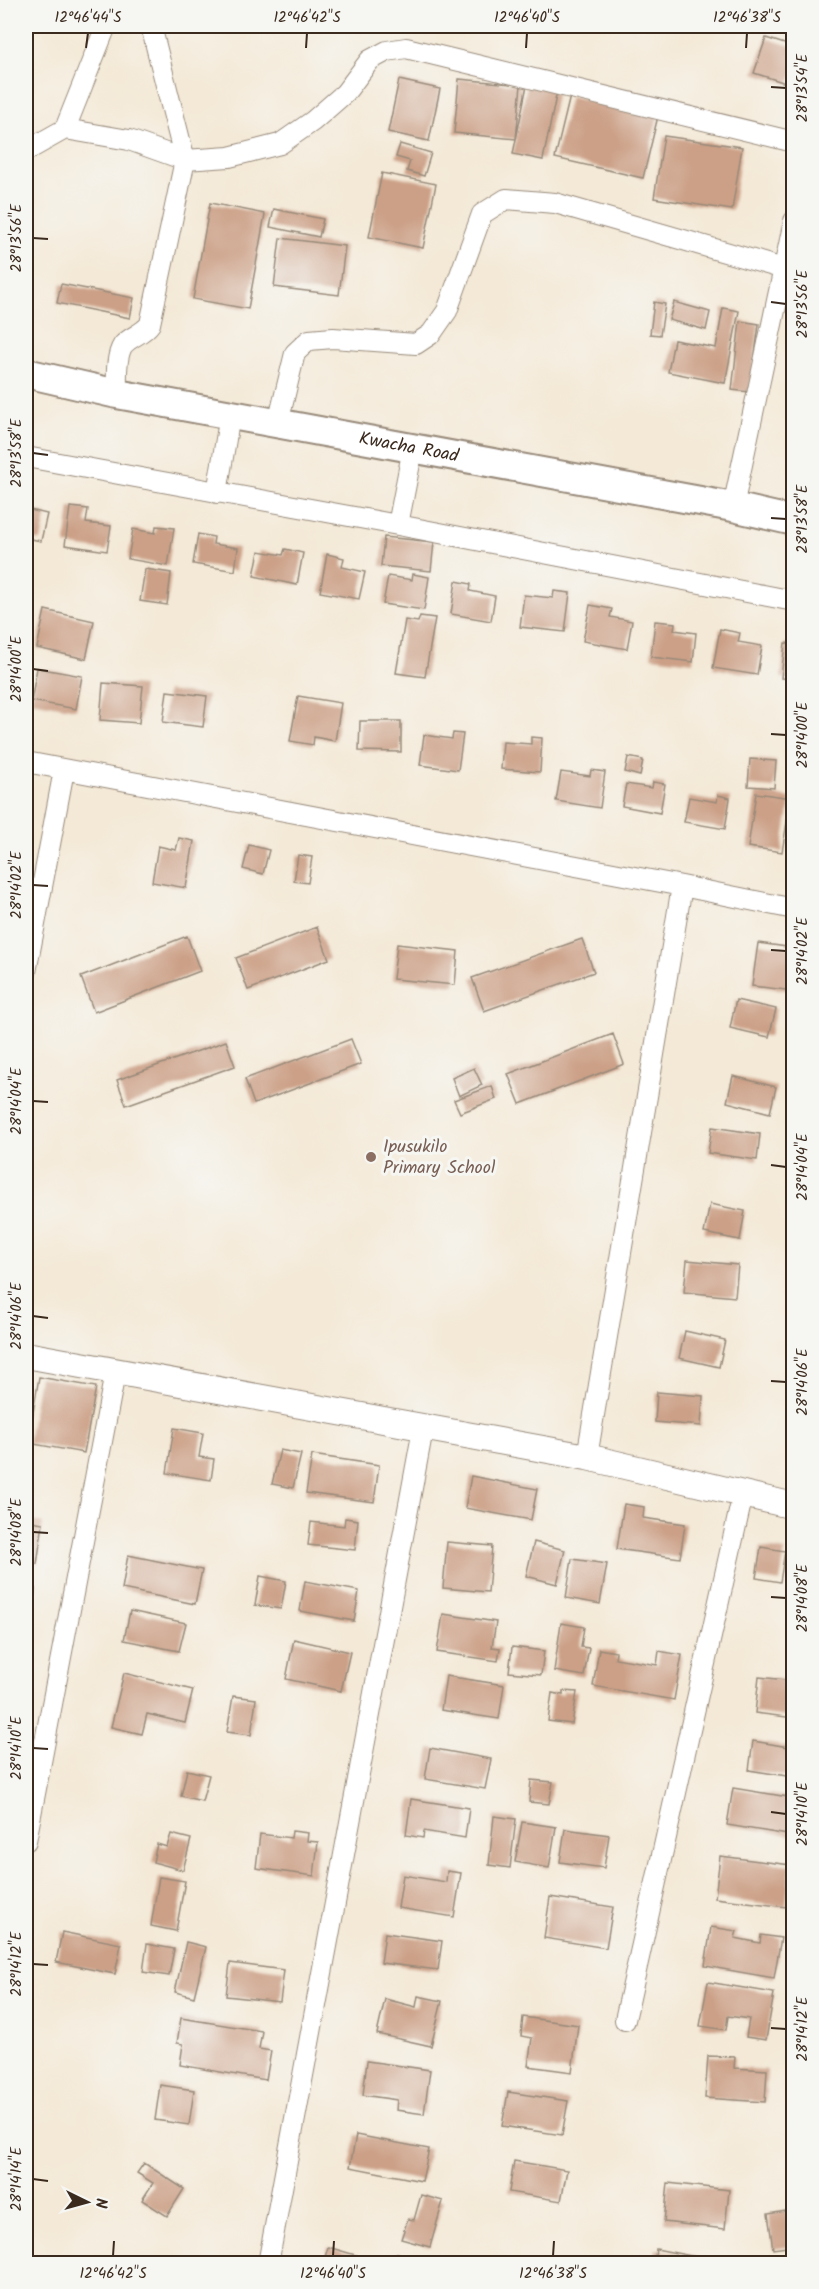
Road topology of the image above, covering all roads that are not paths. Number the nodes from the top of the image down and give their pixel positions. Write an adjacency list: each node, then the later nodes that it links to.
1 (106, 26): 3 (street)
2 (151, 26): 6 (street)
3 (65, 129): 5 (street); 6 (street)
4 (794, 142): 6 (street)
5 (26, 152)
6 (185, 160): 10 (street)
7 (792, 233): 8 (street)
8 (784, 269): 12 (street); 16 (street)
9 (26, 373): 10 (main road, Kwacha Road)
10 (117, 394): 11 (main road, Kwacha Road)
11 (230, 415): 12 (main road, Kwacha Road); 15 (street)
12 (278, 423): 13 (main road, Kwacha Road)
13 (413, 448): 16 (main road, Kwacha Road); 18 (street)
14 (26, 457): 15 (street)
15 (217, 493): 18 (street)
16 (733, 507): 17 (main road, Kwacha Road)
17 (794, 521)
18 (398, 525): 19 (street)
19 (794, 601)
20 (26, 762): 21 (street)
21 (64, 770): 22 (street); 24 (street)
22 (682, 886): 23 (street); 28 (street)
23 (794, 909)
24 (26, 972)
25 (26, 1355): 26 (street)
26 (115, 1373): 27 (street); 31 (street)
27 (423, 1429): 28 (street); 33 (street)
28 (587, 1457): 29 (street)
29 (743, 1494): 30 (street); 32 (street)
30 (794, 1506)
31 (26, 1841)
32 (626, 2020)
33 (268, 2264)

